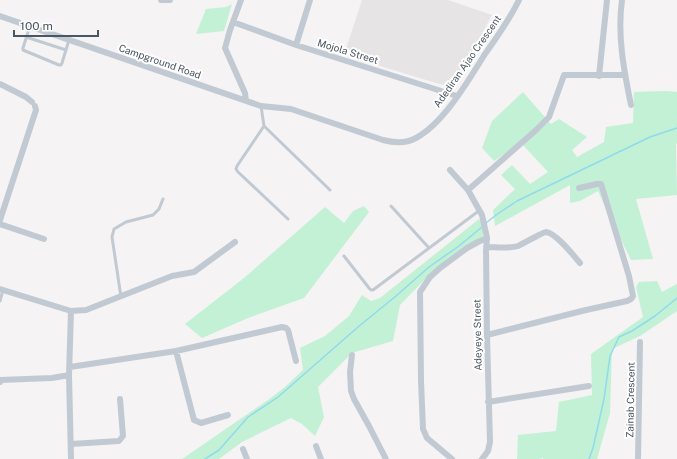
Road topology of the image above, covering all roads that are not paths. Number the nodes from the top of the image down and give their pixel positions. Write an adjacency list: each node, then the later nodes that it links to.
1 (161, 0): 2 (street)
2 (170, 0)
3 (241, 0): 9 (street)
4 (310, 0): 13 (street)
5 (519, 0): 18 (street, Adediran Ajao Crescent)
6 (607, 0): 16 (street)
7 (622, 0): 15 (street)
8 (0, 16): 10 (street, Campground Road)
9 (233, 22): 13 (street, Mojola Street); 19 (street)
10 (30, 26): 11 (lane); 12 (street, Campground Road)
11 (26, 37): 14 (lane); 14 (lane)
12 (69, 40): 14 (lane); 19 (street, Campground Road)
13 (296, 45): 18 (street, Mojola Street)
14 (66, 50)
15 (625, 75): 16 (street); 20 (street)
16 (598, 76): 26 (street)
17 (0, 84): 31 (street)
18 (458, 96): 21 (street, Adediran Ajao Crescent)
19 (246, 101): 21 (street, Adediran Ajao Crescent)
20 (631, 105)
21 (261, 106): 22 (lane)
22 (264, 126): 25 (lane); 30 (lane)
23 (450, 170): 26 (street, Adeyeye Street)
24 (579, 188): 44 (street)
25 (330, 190)
26 (468, 190): 29 (street, Adeyeye Street)
27 (163, 199): 41 (lane)
28 (390, 206): 37 (lane)
29 (481, 212): 33 (street, Adeyeye Street); 37 (lane)
30 (288, 219)
31 (0, 220)
32 (0, 224): 34 (street)
33 (487, 238): 36 (street, Adeyeye Street); 63 (street)
34 (44, 239)
35 (235, 242): 41 (street)
36 (487, 247): 39 (street); 44 (street, Adeyeye Street)
37 (430, 248): 38 (lane)
38 (344, 256)
39 (580, 263)
40 (2, 289): 42 (lane); 43 (street)
41 (121, 297): 43 (street)
42 (0, 301)
43 (72, 311): 49 (street)
44 (487, 335): 54 (street, Adeyeye Street)
45 (640, 342): 65 (street, Zainab Crescent)
46 (176, 351): 48 (street); 49 (street); 55 (street)
47 (352, 355): 62 (street)
48 (296, 361)
49 (70, 367): 50 (street)
50 (69, 375): 51 (street); 56 (street)
51 (0, 382)
52 (589, 386): 54 (street)
53 (120, 399): 56 (street)
54 (488, 402): 64 (street, Adeyeye Street)
55 (228, 415)
56 (71, 444): 59 (street)
57 (316, 446): 61 (street)
58 (243, 449): 60 (street)
59 (71, 459)
60 (247, 459)
61 (321, 459)
62 (386, 459)
63 (452, 459)
64 (482, 459)
65 (638, 459)

